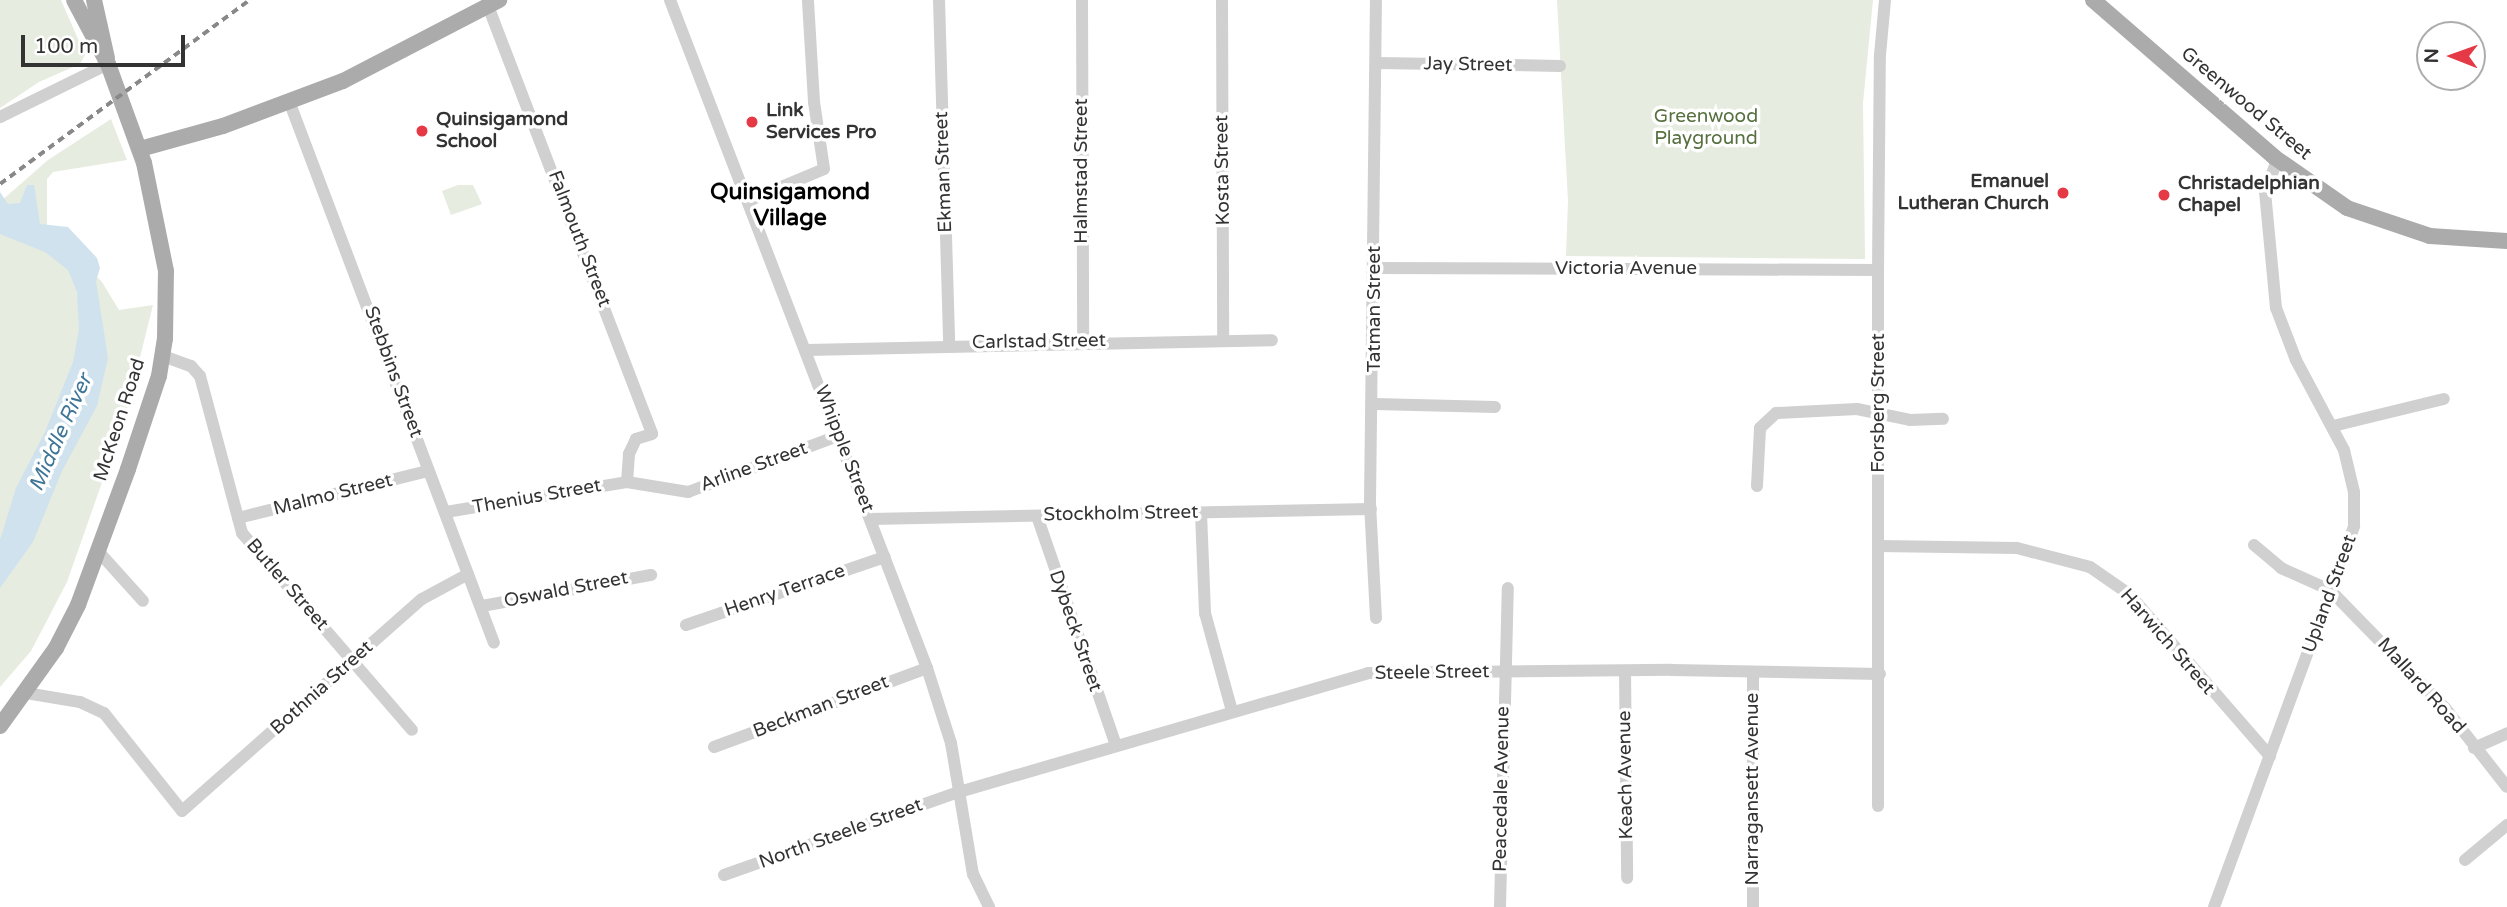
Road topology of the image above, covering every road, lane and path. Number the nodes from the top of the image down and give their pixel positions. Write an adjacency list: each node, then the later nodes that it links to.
1 (74, 0): 13 (main road, McKeon Road)
2 (94, 0): 13 (main road, McKeon Road)
3 (670, 0): 19 (street, Whipple Street)
4 (808, 0): 19 (street)
5 (939, 0): 26 (street, Ekman Street)
6 (1082, 0): 25 (street, Halmstad Street)
7 (1222, 0): 23 (street, Kosta Street)
8 (1376, 0): 12 (street, Tatman Street)
9 (1885, 0): 22 (street, Forsberg Street)
10 (2093, 0): 18 (main road, Greenwood Street)
11 (494, 3): 15 (main road); 37 (street, Falmouth Street)
12 (1376, 63): 14 (street, Jay Street); 21 (street, Tatman Street)
13 (108, 64): 16 (street); 17 (main road, McKeon Road)
14 (1560, 66)
15 (289, 101): 17 (main road); 36 (street, Stebbins Street)
16 (0, 117)
17 (140, 149): 28 (main road, McKeon Road)
18 (2277, 160): 20 (main road, Greenwood Street); 34 (street, Upland Street)
19 (748, 201): 27 (street, Whipple Street)
20 (2507, 240)
21 (1375, 268): 22 (street, Victoria Avenue); 30 (street, Tatman Street)
22 (1878, 270): 32 (street, Forsberg Street)
23 (1223, 339): 24 (street, Carlstad Street); 25 (street, Carlstad Street)
24 (1272, 340)
25 (1083, 342): 26 (street, Carlstad Street)
26 (949, 344): 27 (street, Carlstad Street)
27 (807, 350): 35 (street, Whipple Street)
28 (163, 356): 43 (street, Butler Street); 47 (main road, McKeon Road)
29 (2444, 399): 34 (street)
30 (1375, 404): 31 (street); 39 (street, Tatman Street)
31 (1494, 407)
32 (1879, 414): 33 (street); 38 (street); 46 (street, Forsberg Street)
33 (1943, 419)
34 (2333, 426): 52 (street, Upland Street)
35 (838, 436): 37 (street, Arline Street); 44 (street, Whipple Street)
36 (428, 471): 40 (street, Stebbins Street); 43 (street, Malmo Street)
37 (627, 482): 40 (street, Thenius Street)
38 (1757, 485)
39 (1371, 509): 41 (street, Stockholm Street); 55 (street, Tatman Street)
40 (446, 512): 49 (street, Stebbins Street)
41 (1201, 513): 42 (street, Stockholm Street); 65 (street)
42 (1037, 516): 44 (street, Stockholm Street); 69 (street, Dybeck Street)
43 (238, 518): 58 (street, Butler Street)
44 (870, 519): 48 (street, Whipple Street)
45 (2254, 545): 52 (street)
46 (1879, 546): 63 (street, Forsberg Street); 72 (street, Harwich Street)
47 (98, 551): 53 (street); 64 (main road, McKeon Road)
48 (885, 557): 56 (street, Henry Terrace); 59 (street, Whipple Street)
49 (468, 574): 54 (street, Stebbins Street); 58 (street, Bothnia Street)
50 (651, 575): 54 (street, Oswald Street)
51 (1508, 589): 61 (street, Peacedale Avenue)
52 (2330, 590): 71 (street, Mallard Road); 72 (street, Upland Street)
53 (143, 601)
54 (482, 606): 57 (street, Stebbins Street)
55 (1376, 618)
56 (686, 625)
57 (495, 643)
58 (354, 662): 64 (street, Bothnia Street); 67 (street, Butler Street)
59 (927, 667): 70 (street, Beckman Street); 74 (street, Whipple Street)
60 (1625, 671): 61 (street, Steele Street); 62 (street, Steele Street); 79 (street, Keach Avenue)
61 (1503, 672): 65 (street, Steele Street); 81 (street, Peacedale Avenue)
62 (1753, 672): 63 (street, Steele Street); 82 (street, Narragansett Avenue)
63 (1880, 674): 75 (street, Forsberg Street)
64 (26, 693): 66 (main road, McKeon Road)
65 (1232, 711): 69 (street, Steele Street)
66 (0, 726)
67 (412, 730)
68 (2507, 733): 71 (street)
69 (1116, 745): 74 (street, Steele Street)
70 (714, 747)
71 (2474, 748): 73 (street, Mallard Road)
72 (2270, 756): 83 (street, Upland Street)
73 (2507, 787)
74 (958, 792): 78 (street, North Steele Street); 80 (street, Whipple Street)
75 (1878, 806)
76 (2507, 825): 77 (street)
77 (2465, 860)
78 (724, 875)
79 (1627, 878)
80 (989, 907)
81 (1500, 907)
82 (1753, 907)
83 (2214, 907)

